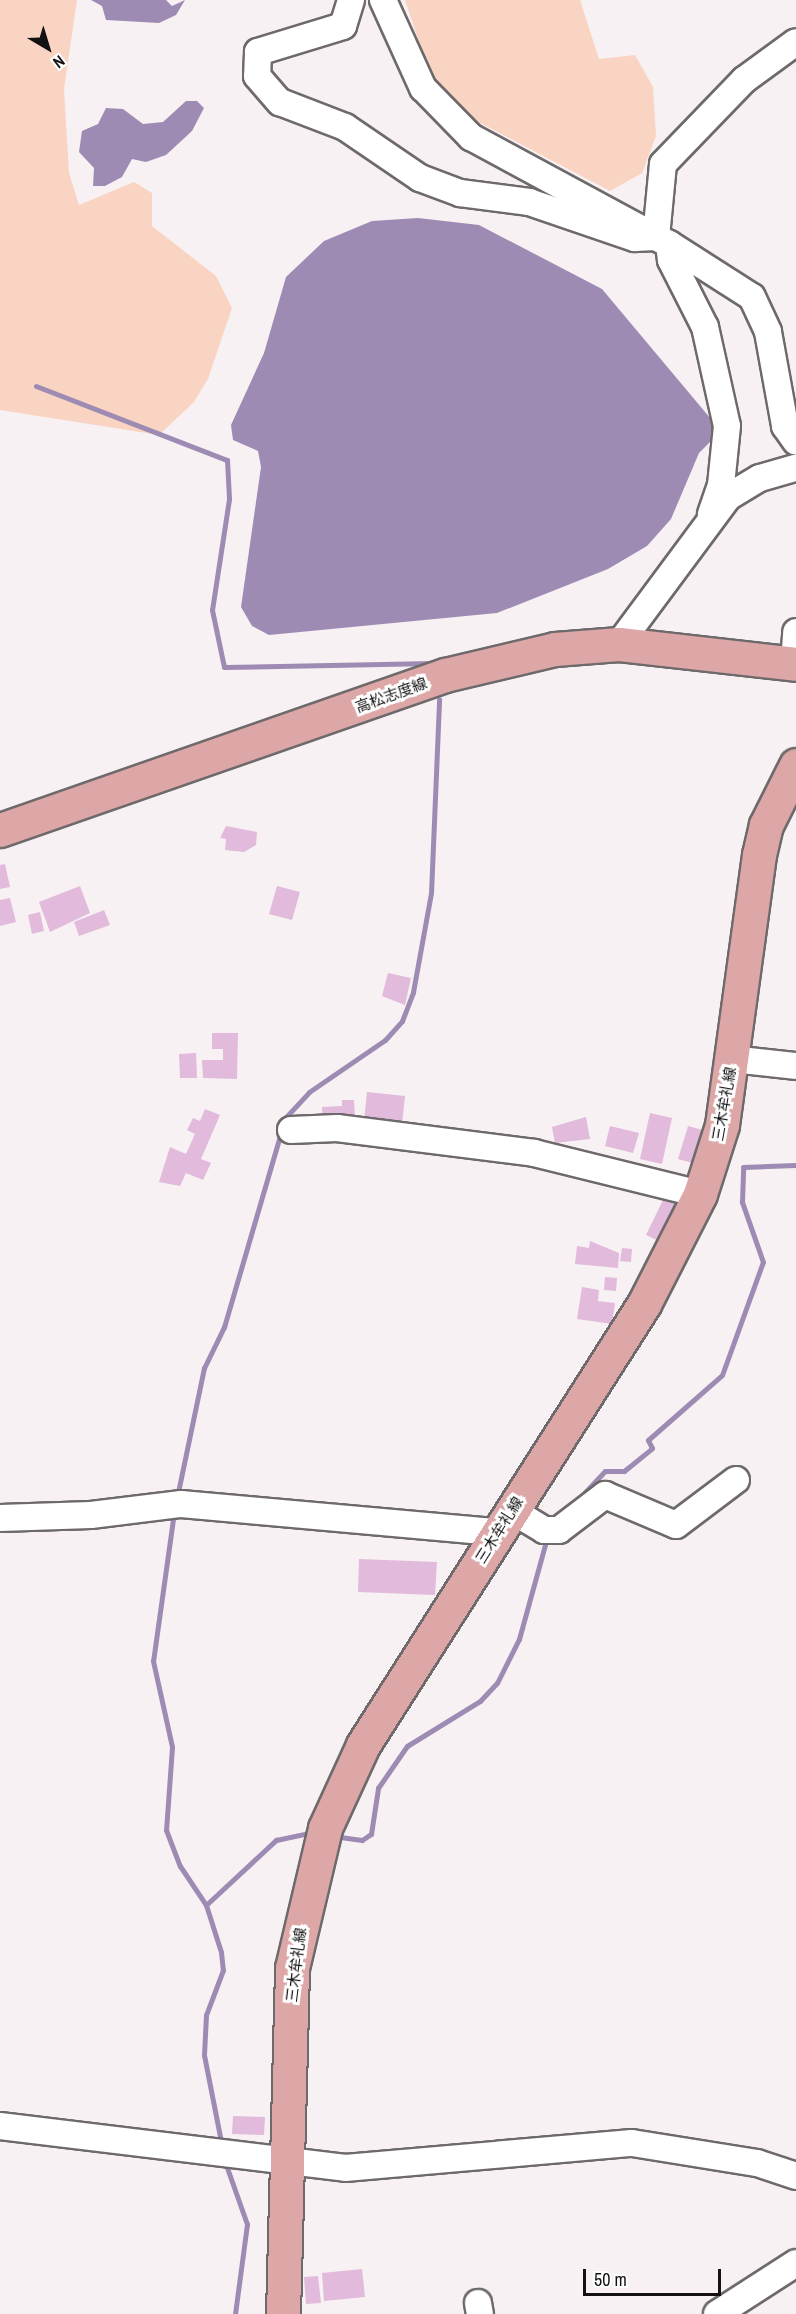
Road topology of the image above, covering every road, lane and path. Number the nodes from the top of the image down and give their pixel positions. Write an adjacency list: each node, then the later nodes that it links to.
1 (351, 0): 4 (street)
2 (383, 0): 4 (street)
3 (796, 42): 4 (street)
4 (663, 241): 5 (street); 7 (street)
5 (796, 442)
6 (796, 468): 7 (street)
7 (711, 514): 9 (street)
8 (796, 632): 10 (street)
9 (620, 644): 10 (main road, 高松志度線); 12 (main road, 高松志度線)
10 (795, 664)
11 (795, 764): 13 (main road, 三木牟礼線)
12 (0, 830)
13 (732, 1059): 14 (street); 16 (main road, 三木牟礼線)
14 (796, 1066)
15 (291, 1130): 16 (street)
16 (700, 1194): 19 (main road, 三木牟礼線)
17 (736, 1480): 19 (street)
18 (0, 1518): 19 (street)
19 (504, 1521): 21 (main road, 三木牟礼線)
20 (0, 2126): 21 (street)
21 (284, 2164): 22 (street); 24 (main road, 三木牟礼線)
22 (796, 2176)
23 (796, 2263): 25 (street)
24 (283, 2314)
25 (717, 2314)

